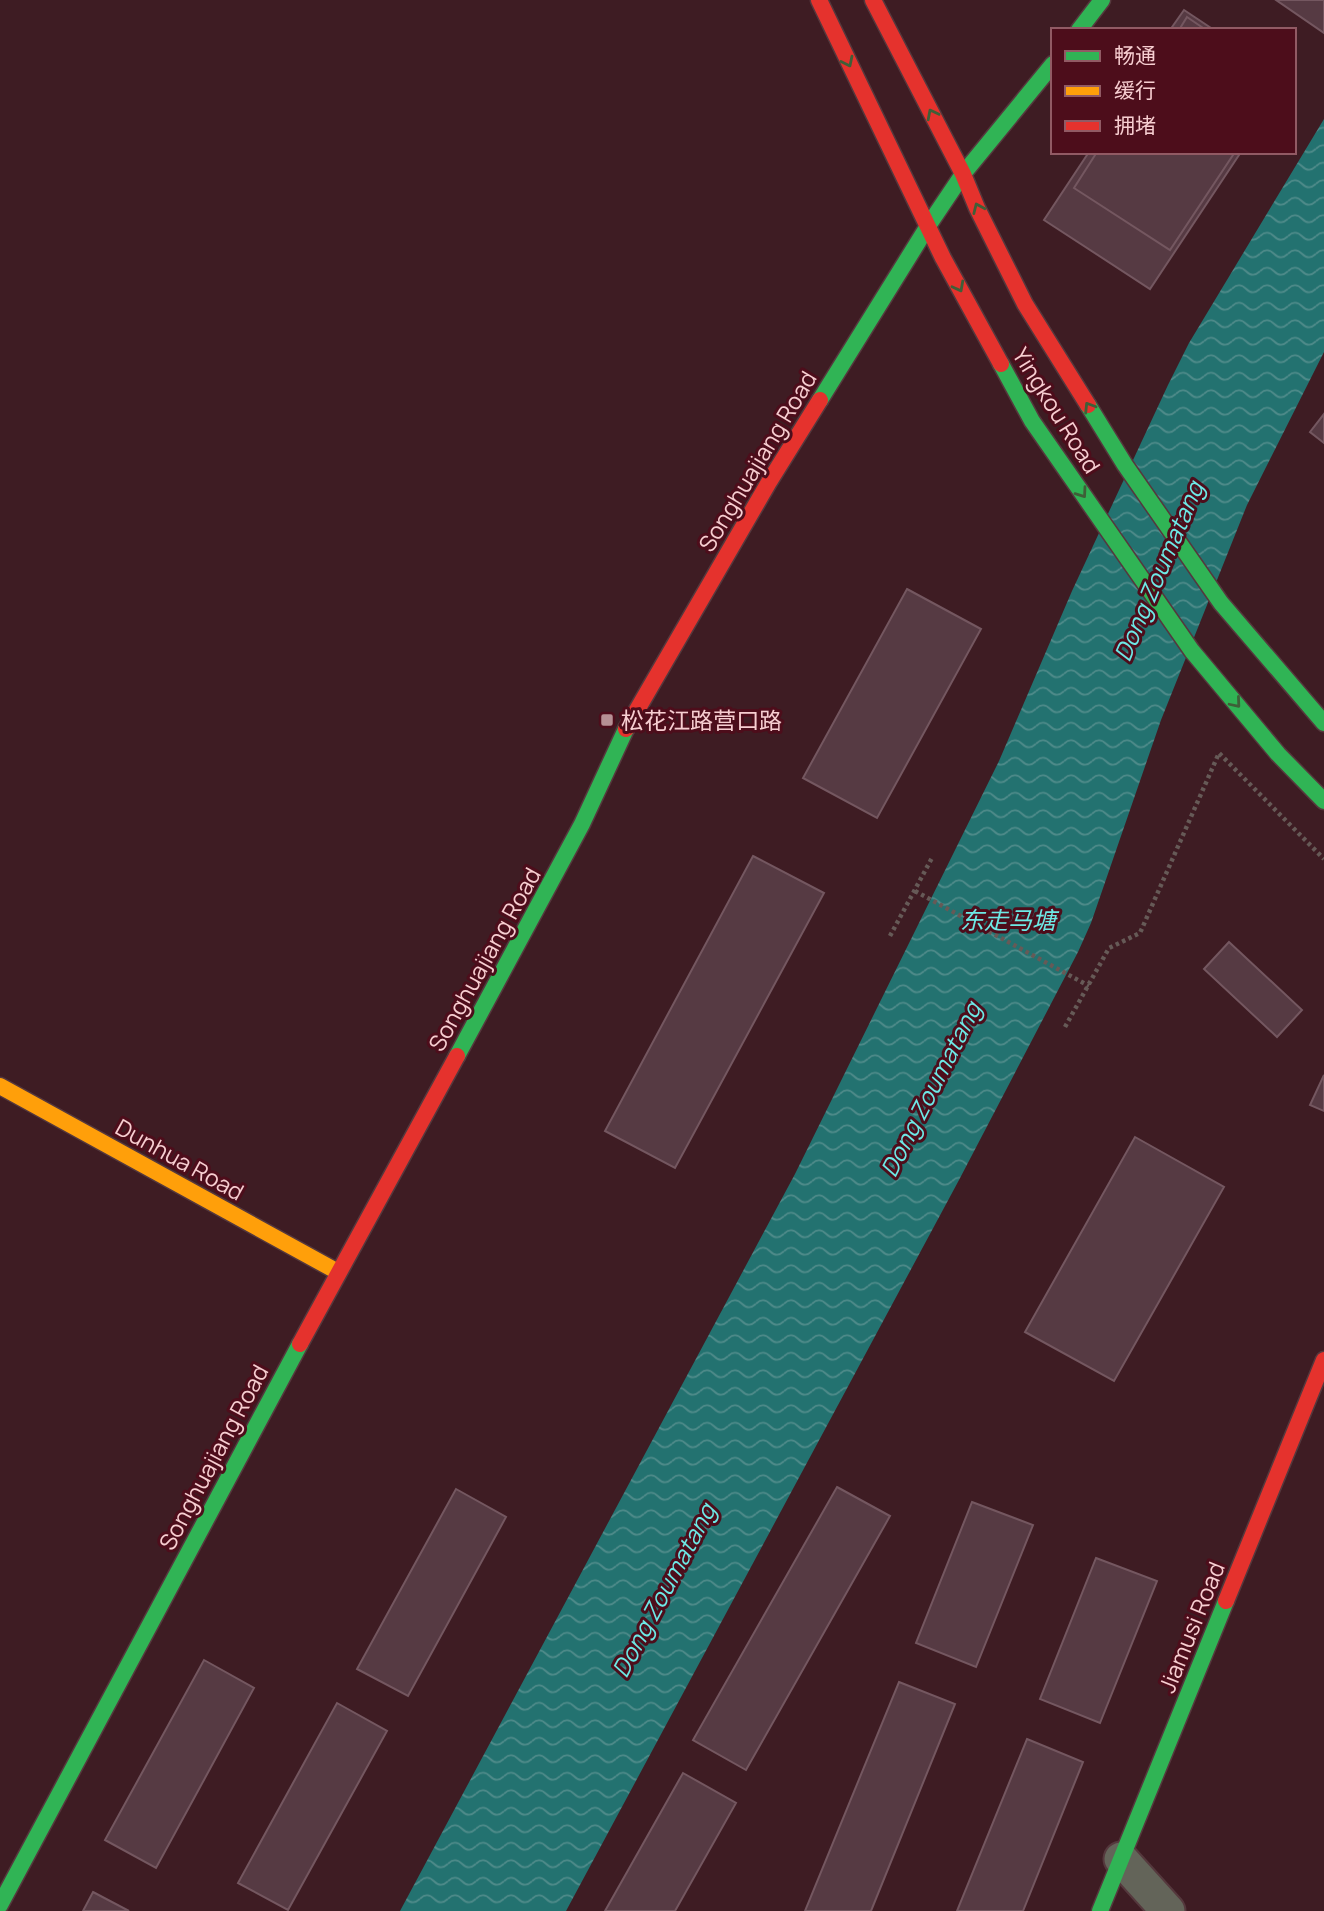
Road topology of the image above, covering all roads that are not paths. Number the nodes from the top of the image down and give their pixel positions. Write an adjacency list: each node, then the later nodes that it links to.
1 (819, 0): 7 (main road, Yingkou Road, one-way to 7)
2 (873, 0): 6 (main road, Yingkou Road, one-way to 2)
3 (1102, 0): 4 (main road)
4 (1081, 28)
5 (1051, 66): 6 (main road, Songhuajiang Road)
6 (964, 174): 7 (main road, Songhuajiang Road); 8 (main road, Yingkou Road, one-way to 6)
7 (928, 226): 9 (main road, Yingkou Road, one-way to 9); 11 (main road, Songhuajiang Road)
8 (1324, 723)
9 (1324, 801)
10 (0, 1086): 11 (main road, Dunhua Road)
11 (338, 1272): 14 (main road, Songhuajiang Road)
12 (1324, 1360): 13 (main road, Jiamusi Road)
13 (1121, 1858): 15 (main road, Jiamusi Road); 16 (street)
14 (0, 1905)
15 (1100, 1911)
16 (1168, 1911)

